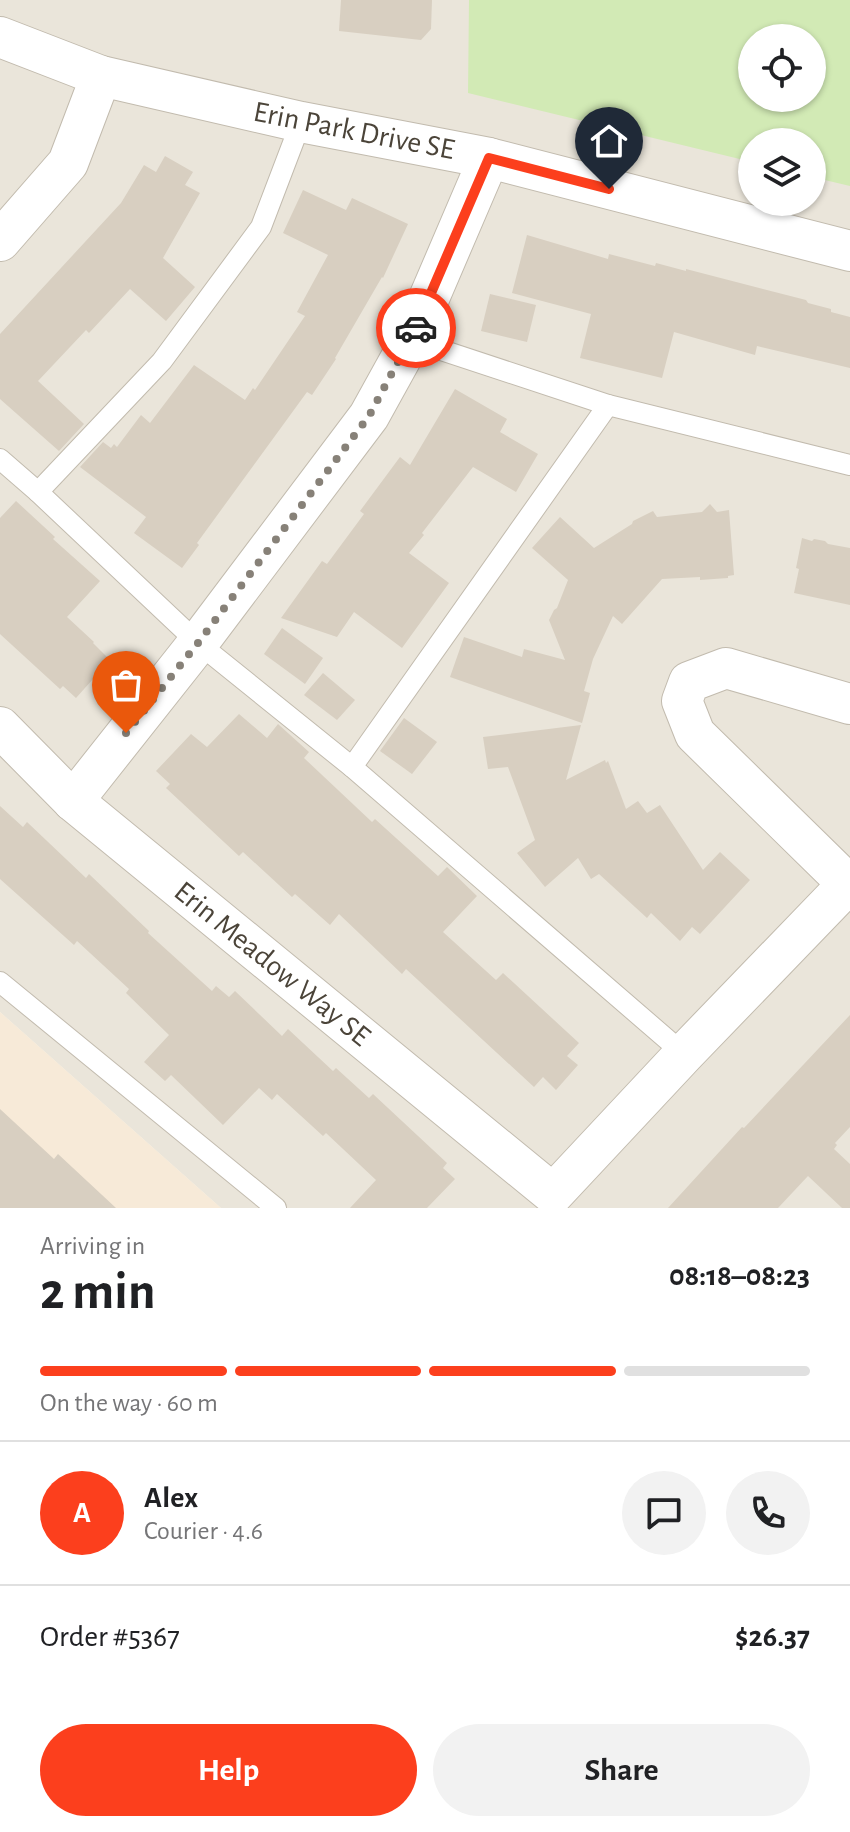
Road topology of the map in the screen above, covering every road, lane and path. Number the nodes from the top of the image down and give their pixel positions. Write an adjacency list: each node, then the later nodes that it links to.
1 (0, 37): 2 (street, Erin Park Drive SE)
2 (101, 76): 3 (street, Erin Park Drive SE); 5 (street)
3 (301, 122): 4 (street, Erin Park Drive SE); 11 (lane)
4 (489, 158): 6 (street, Erin Park Drive SE); 7 (street)
5 (0, 241)
6 (850, 251)
7 (411, 340): 8 (lane); 12 (street)
8 (608, 405): 10 (lane); 15 (lane)
9 (0, 459): 11 (lane)
10 (850, 465)
11 (38, 492): 12 (lane)
12 (198, 643): 15 (lane); 16 (street)
13 (850, 704): 17 (street)
14 (0, 727): 16 (street, Erin Meadow Way SE)
15 (352, 767): 19 (lane)
16 (73, 801): 20 (street, Erin Meadow Way SE)
17 (849, 883): 19 (street, Erin Meadow Way SE)
18 (0, 982): 21 (lane)
19 (684, 1054): 20 (street, Erin Meadow Way SE)
20 (547, 1201)
21 (276, 1208)

